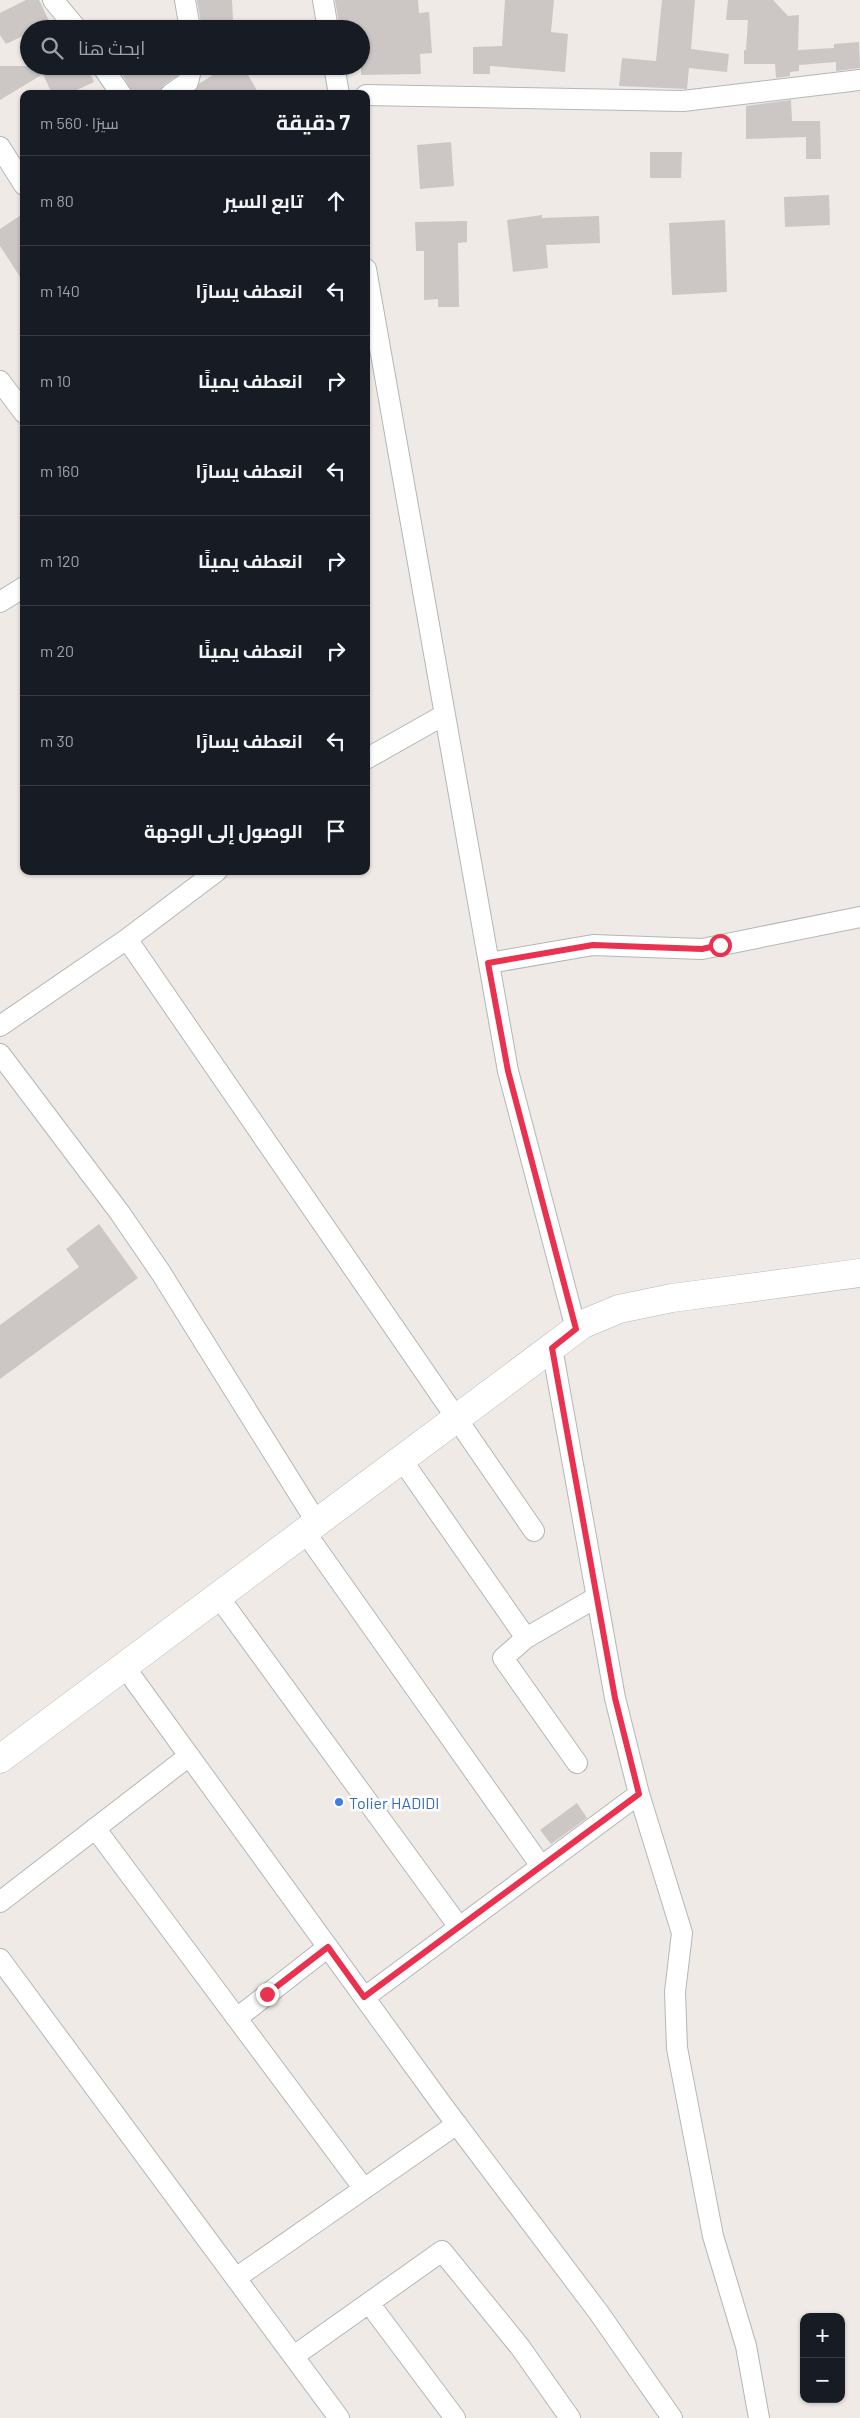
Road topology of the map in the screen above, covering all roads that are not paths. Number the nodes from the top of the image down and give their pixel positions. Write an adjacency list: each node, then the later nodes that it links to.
1 (53, 0): 4 (street)
2 (185, 0): 5 (street)
3 (323, 0): 6 (street)
4 (70, 20)
5 (188, 20)
6 (326, 20)
7 (108, 75): 11 (street)
8 (190, 75): 12 (street)
9 (336, 75): 13 (street)
10 (860, 80): 14 (street)
11 (118, 90)
12 (177, 90)
13 (338, 90)
14 (370, 95)
15 (0, 147): 16 (street)
16 (20, 179)
17 (370, 322): 18 (street)
18 (371, 335): 23 (street)
19 (0, 380): 20 (street)
20 (20, 408)
21 (20, 590): 22 (street)
22 (0, 602)
23 (444, 715): 24 (street); 28 (street)
24 (370, 758)
25 (212, 875): 27 (street)
26 (860, 917): 28 (street)
27 (127, 939): 29 (street); 34 (street)
28 (488, 963): 32 (street)
29 (0, 1026)
30 (0, 1054): 36 (street)
31 (860, 1273): 32 (street)
32 (576, 1329): 33 (street)
33 (552, 1348): 34 (street); 39 (street)
34 (457, 1420): 35 (street); 37 (street)
35 (402, 1460): 36 (street); 40 (street)
36 (311, 1527): 38 (street); 47 (street)
37 (534, 1531)
38 (218, 1596): 41 (street); 49 (street)
39 (597, 1597): 40 (street); 45 (street)
40 (526, 1638): 44 (street)
41 (124, 1666): 42 (street); 43 (street)
42 (189, 1756): 46 (street); 50 (street)
43 (0, 1759)
44 (577, 1763)
45 (639, 1794): 47 (street); 63 (street)
46 (95, 1828): 48 (street); 53 (street)
47 (541, 1866): 49 (street)
48 (0, 1902)
49 (459, 1927): 52 (street)
50 (328, 1947): 52 (street); 53 (street)
51 (0, 1959): 56 (street)
52 (364, 1997): 54 (street)
53 (237, 2018): 55 (street)
54 (456, 2124): 55 (street); 62 (street)
55 (364, 2189): 56 (street)
56 (236, 2278): 58 (street)
57 (369, 2303): 58 (street); 60 (street); 61 (street)
58 (294, 2356): 59 (street)
59 (339, 2418)
60 (455, 2418)
61 (570, 2418)
62 (672, 2418)
63 (759, 2418)

